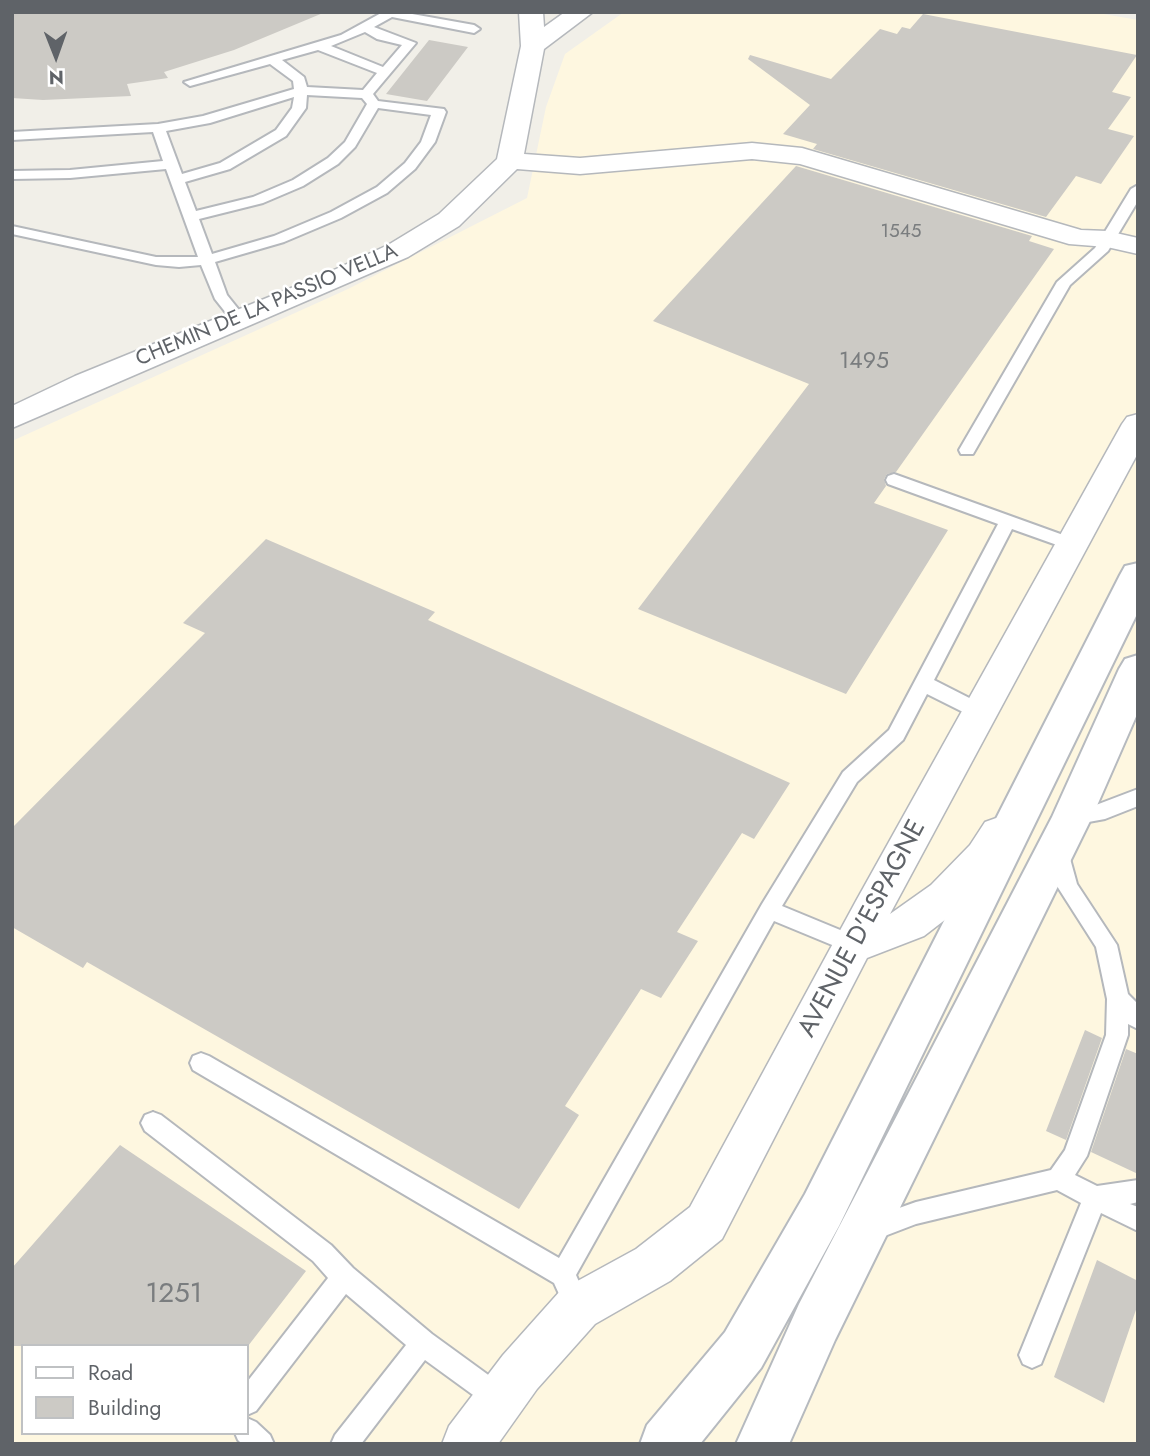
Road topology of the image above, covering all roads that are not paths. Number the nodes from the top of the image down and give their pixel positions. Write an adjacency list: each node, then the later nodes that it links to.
1 (531, 12): 7 (street)
2 (580, 12): 7 (street)
3 (392, 13): 4 (lane); 5 (lane)
4 (366, 28): 6 (lane); 9 (lane)
5 (474, 29)
6 (320, 46): 8 (lane); 9 (lane)
7 (533, 46): 15 (street)
8 (272, 59): 10 (lane); 11 (lane)
9 (385, 72): 12 (lane)
10 (190, 82)
11 (301, 91): 12 (lane); 13 (lane); 18 (lane)
12 (370, 99): 20 (lane); 24 (lane)
13 (158, 128): 14 (lane); 16 (lane)
14 (12, 135)
15 (510, 161): 22 (street); 26 (street, CHEMIN DE LA PASSIO VELLA)
16 (172, 164): 17 (lane); 18 (lane)
17 (12, 174)
18 (178, 180): 20 (lane)
19 (1138, 189): 22 (lane)
20 (191, 217): 24 (lane)
21 (12, 230): 24 (lane)
22 (1096, 243): 23 (street); 25 (street); 29 (lane)
23 (1138, 246)
24 (207, 260): 26 (lane)
25 (1138, 267)
26 (239, 320): 27 (street, CHEMIN DE LA PASSIO VELLA)
27 (12, 418)
28 (1138, 424): 32 (street, AVENUE D'ESPAGNE)
29 (967, 450)
30 (894, 480): 31 (lane)
31 (1008, 521): 32 (lane); 35 (lane)
32 (1071, 544): 36 (street, AVENUE D'ESPAGNE)
33 (1138, 575): 37 (main road)
34 (1138, 669): 39 (main road)
35 (925, 684): 36 (lane); 40 (lane)
36 (980, 712): 41 (street, AVENUE D'ESPAGNE)
37 (1039, 770): 41 (street); 59 (main road)
38 (1138, 797): 39 (lane)
39 (1065, 831): 42 (lane); 50 (main road)
40 (769, 910): 41 (lane); 52 (lane)
41 (854, 945): 52 (street, AVENUE D'ESPAGNE)
42 (1118, 999): 43 (lane); 46 (lane)
43 (1138, 1019)
44 (201, 1063): 52 (lane)
45 (153, 1123): 51 (lane)
46 (1058, 1179): 48 (lane); 50 (lane)
47 (1138, 1191): 48 (lane)
48 (1095, 1198): 49 (lane); 54 (lane)
49 (1138, 1220)
50 (863, 1232): 60 (main road)
51 (344, 1277): 53 (lane); 55 (lane)
52 (570, 1290): 56 (street, AVENUE D'ESPAGNE)
53 (423, 1343): 56 (lane); 57 (lane)
54 (1032, 1355)
55 (248, 1401)
56 (506, 1405): 58 (street, AVENUE D'ESPAGNE)
57 (344, 1444)
58 (467, 1444)
59 (666, 1444)
60 (762, 1444)

